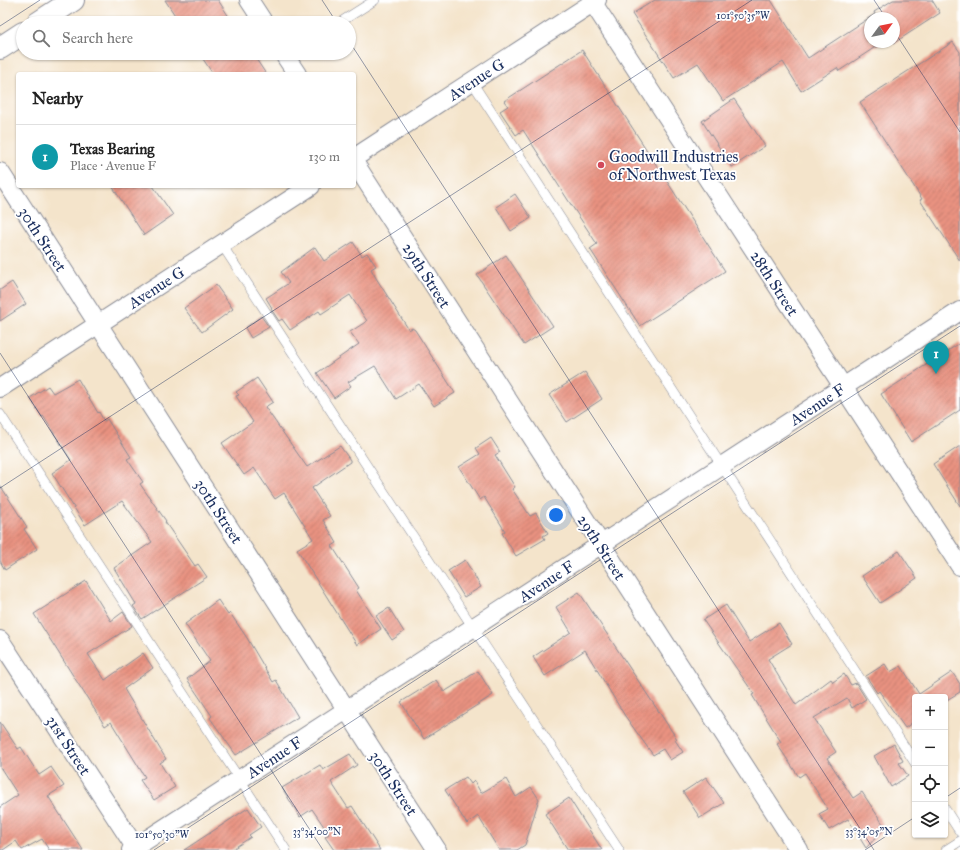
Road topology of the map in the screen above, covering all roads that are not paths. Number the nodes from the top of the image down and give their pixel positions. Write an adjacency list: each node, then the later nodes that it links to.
1 (72, 0): 5 (main road)
2 (249, 0): 6 (street)
3 (374, 0): 7 (lane)
4 (594, 1): 12 (street, Avenue G); 20 (street, 28th Street)
5 (48, 16)
6 (259, 16)
7 (350, 16)
8 (16, 38): 9 (main road)
9 (0, 48)
10 (290, 60): 11 (street)
11 (296, 72)
12 (472, 82): 13 (street, Avenue G); 23 (lane)
13 (356, 157)
14 (356, 165): 24 (street, 29th Street)
15 (0, 172): 19 (street, 30th Street)
16 (308, 188): 17 (street, Avenue G)
17 (222, 245): 19 (street, Avenue G); 26 (lane)
18 (960, 311): 20 (street, Avenue F)
19 (98, 324): 21 (street, Avenue G); 28 (street, 30th Street)
20 (843, 387): 23 (street, Avenue F); 25 (street, 28th Street)
21 (0, 388)
22 (0, 414): 30 (lane)
23 (722, 466): 24 (street, Avenue F); 29 (lane)
24 (602, 545): 26 (street, Avenue F); 38 (street, 29th Street)
25 (960, 566)
26 (474, 628): 28 (street, Avenue F); 37 (lane)
27 (0, 640): 34 (street, 31st Street)
28 (347, 710): 30 (street, Avenue F); 36 (street, 30th Street)
29 (912, 758)
30 (240, 779): 34 (street, Avenue F); 35 (lane)
31 (948, 814): 32 (lane)
32 (960, 832)
33 (960, 841): 39 (lane)
34 (135, 849)
35 (286, 850)
36 (437, 850)
37 (619, 850)
38 (800, 850)
39 (946, 850)

